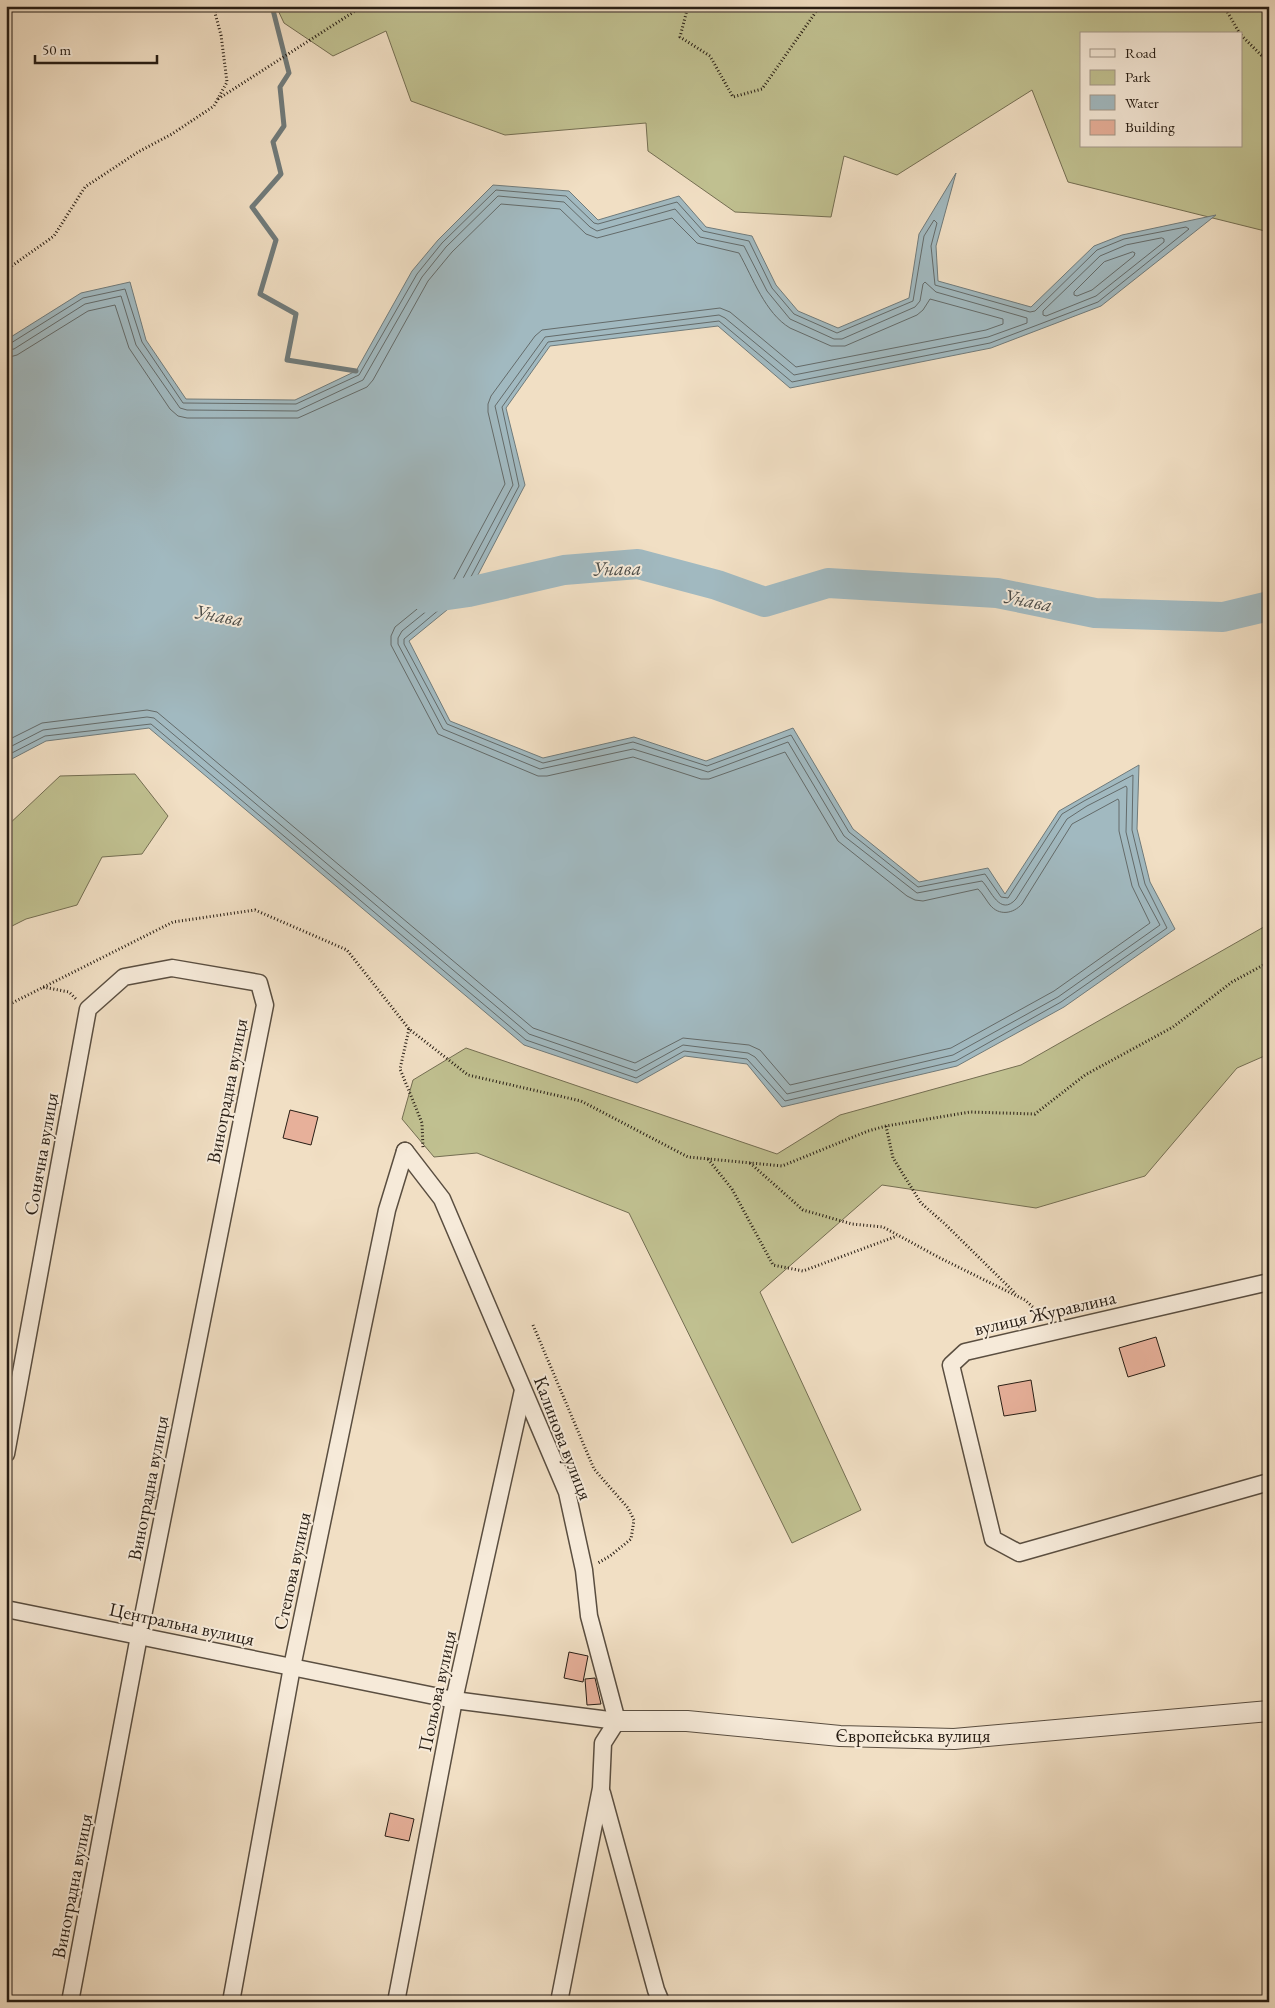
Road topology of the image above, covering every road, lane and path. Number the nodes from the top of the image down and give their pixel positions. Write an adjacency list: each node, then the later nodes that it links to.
1 (216, 6): 9 (path)
2 (362, 6): 9 (path)
3 (688, 6): 4 (path)
4 (820, 6)
5 (1224, 6): 6 (path)
6 (1239, 32)
7 (1242, 36): 8 (path)
8 (1269, 57)
9 (218, 100): 10 (path)
10 (6, 270)
11 (1269, 962): 16 (path)
12 (42, 987): 13 (path); 14 (path); 15 (path)
13 (6, 1006)
14 (88, 1009): 27 (street, Сонячна вулиця); 31 (street, Виноградна вулиця)
15 (409, 1029): 18 (path); 20 (path)
16 (886, 1126): 19 (path); 23 (path)
17 (405, 1151): 20 (street, Калинова вулиця); 32 (street, Степова вулиця)
18 (708, 1159): 19 (path); 21 (path)
19 (750, 1163): 21 (path)
20 (423, 1175): 26 (street, Калинова вулиця)
21 (898, 1236): 23 (path)
22 (1269, 1282): 25 (street, вулиця Журавлина)
23 (1018, 1297): 25 (path)
24 (533, 1325): 29 (path)
25 (1058, 1330): 28 (street, вулиця Журавлина)
26 (523, 1390): 29 (street, Калинова вулиця); 33 (street, Польова вулиця)
27 (6, 1454)
28 (1269, 1482)
29 (584, 1570): 35 (street, Калинова вулиця)
30 (6, 1609): 31 (street, Центральна вулиця)
31 (140, 1636): 32 (street, Центральна вулиця); 37 (street, Виноградна вулиця)
32 (292, 1667): 33 (street, Центральна вулиця); 38 (street, Степова вулиця)
33 (454, 1700): 35 (street, Центральна вулиця); 39 (street, Польова вулиця)
34 (1269, 1711): 35 (street, Європейська вулиця)
35 (617, 1721): 36 (street)
36 (601, 1788): 40 (street); 41 (street)
37 (70, 2002)
38 (231, 2002)
39 (396, 2002)
40 (559, 2002)
41 (661, 2002)

